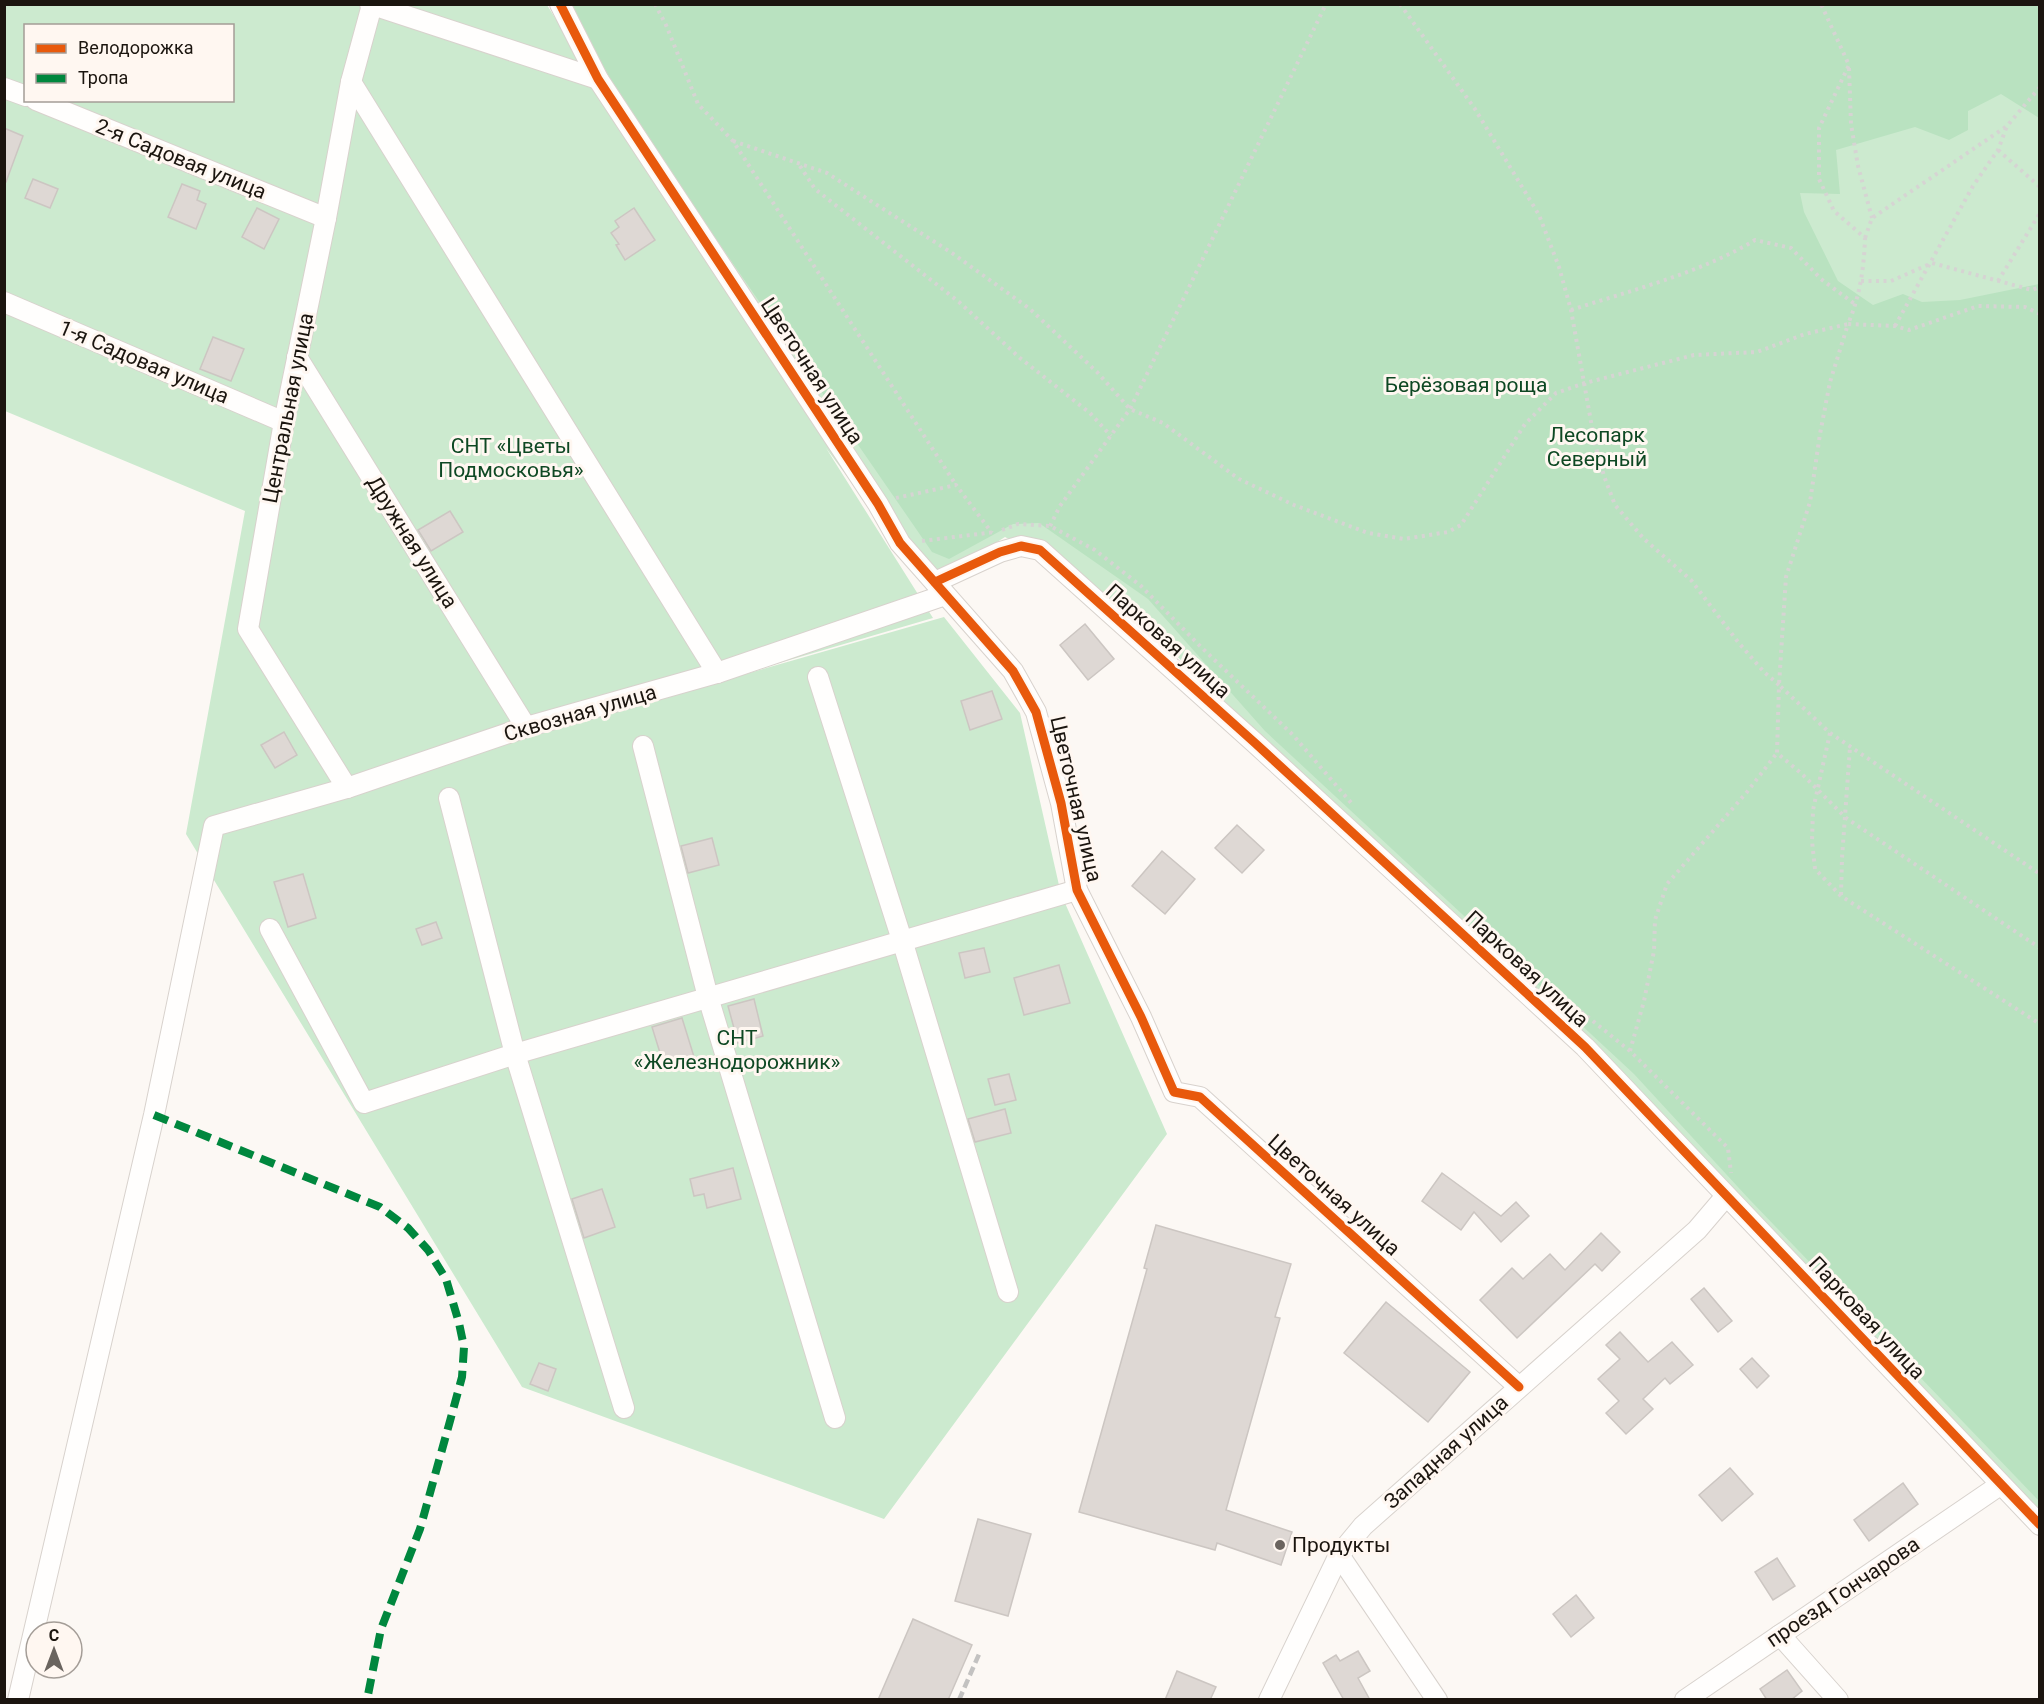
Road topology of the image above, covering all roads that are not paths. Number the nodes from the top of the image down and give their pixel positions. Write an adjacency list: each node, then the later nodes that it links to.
1 (560, 4): 3 (street, Цветочная улица)
2 (371, 5): 3 (street); 4 (street, Центральная улица)
3 (598, 79): 12 (street, Цветочная улица)
4 (351, 82): 8 (street, Центральная улица); 13 (street)
5 (4, 88): 6 (street)
6 (24, 95)
7 (41, 102): 8 (street, 2-я Садовая улица)
8 (326, 218): 10 (street, Центральная улица)
9 (4, 302): 11 (street, 1-я Садовая улица)
10 (297, 357): 11 (street, Центральная улица); 15 (street, Дружная улица)
11 (284, 422): 17 (street, Центральная улица)
12 (940, 588): 13 (street, Сквозная улица); 19 (street, Цветочная улица); 24 (street, Парковая улица)
13 (717, 673): 15 (street, Сквозная улица)
14 (818, 677): 21 (street)
15 (526, 727): 17 (street, Сквозная улица)
16 (643, 746): 22 (street)
17 (346, 788): 33 (street, Сквозная улица)
18 (449, 798): 23 (street)
19 (1077, 890): 21 (street); 26 (street, Цветочная улица)
20 (270, 929): 23 (street)
21 (902, 940): 22 (street); 25 (street)
22 (708, 997): 23 (street); 28 (street)
23 (515, 1054): 27 (street)
24 (1726, 1196): 26 (street, Западная улица); 29 (street, Парковая улица)
25 (1008, 1292)
26 (1519, 1387): 31 (street, Западная улица)
27 (624, 1408)
28 (836, 1418)
29 (2000, 1485): 30 (street, Парковая улица); 32 (street, проезд Гончарова)
30 (2040, 1526)
31 (1339, 1555): 34 (street, Западная улица); 35 (street)
32 (1780, 1635): 36 (street, проезд Гончарова); 37 (street)
33 (18, 1700)
34 (1269, 1700)
35 (1437, 1700)
36 (1685, 1700)
37 (1838, 1700)

